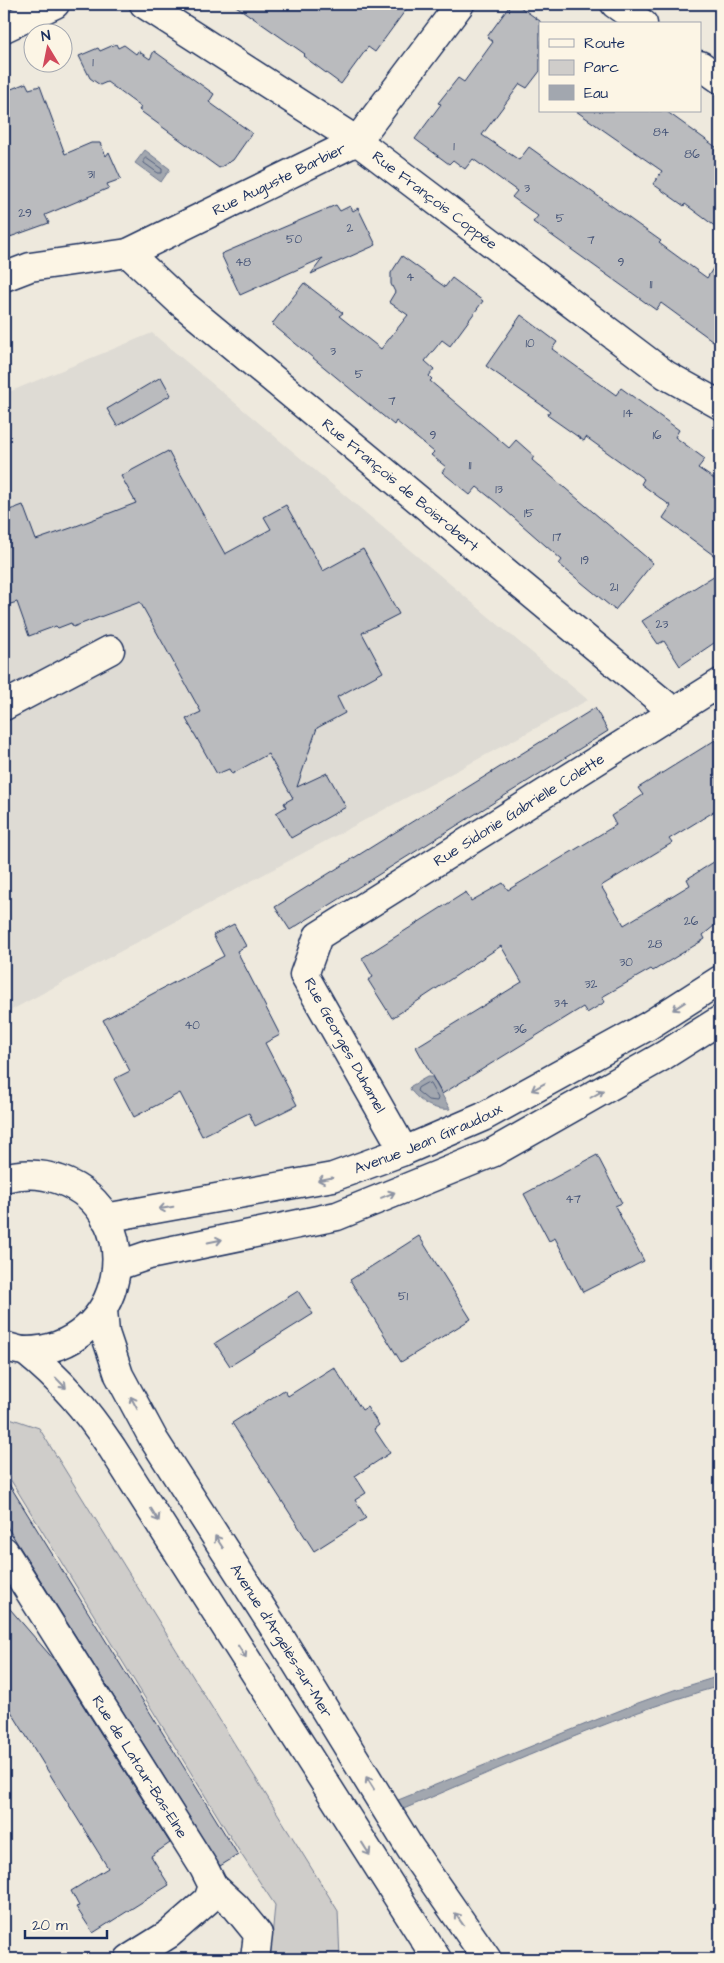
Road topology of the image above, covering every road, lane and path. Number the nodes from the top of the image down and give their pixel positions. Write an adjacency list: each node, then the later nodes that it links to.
1 (54, 4): 6 (street)
2 (144, 4): 9 (street, Rue François Coppée)
3 (460, 4): 9 (street, Rue Auguste Barbier)
4 (616, 4): 5 (street)
5 (640, 22)
6 (4, 28)
7 (702, 66): 8 (street)
8 (720, 79)
9 (357, 141): 10 (street, Rue Auguste Barbier); 12 (street, Rue François Coppée)
10 (128, 253): 11 (street, Rue Auguste Barbier); 16 (street, Rue François de Boisrobert)
11 (4, 278)
12 (720, 405)
13 (110, 650): 15 (street)
14 (720, 683): 16 (street, Rue Sidonie Gabrielle Colette)
15 (4, 706)
16 (674, 712): 17 (street, Rue Sidonie Gabrielle Colette)
17 (318, 936): 20 (street, Rue Georges Duhamel)
18 (720, 980): 20 (street, Avenue Jean Giraudoux, one-way to 20)
19 (720, 1020): 23 (street, one-way to 19)
20 (404, 1151): 22 (street, Avenue Jean Giraudoux, one-way to 22)
21 (8, 1174): 22 (street)
22 (106, 1218): 23 (street)
23 (117, 1266): 24 (street)
24 (103, 1310): 25 (street); 31 (street, Avenue d'Argelès-sur-Mer, one-way to 24)
25 (14, 1349): 30 (street, one-way to 30)
26 (4, 1551): 27 (street, Rue de Latour-Bas-Elne)
27 (213, 1886): 28 (street); 29 (street, Rue de Latour-Bas-Elne)
28 (129, 1959)
29 (255, 1959)
30 (437, 1959)
31 (487, 1959)

